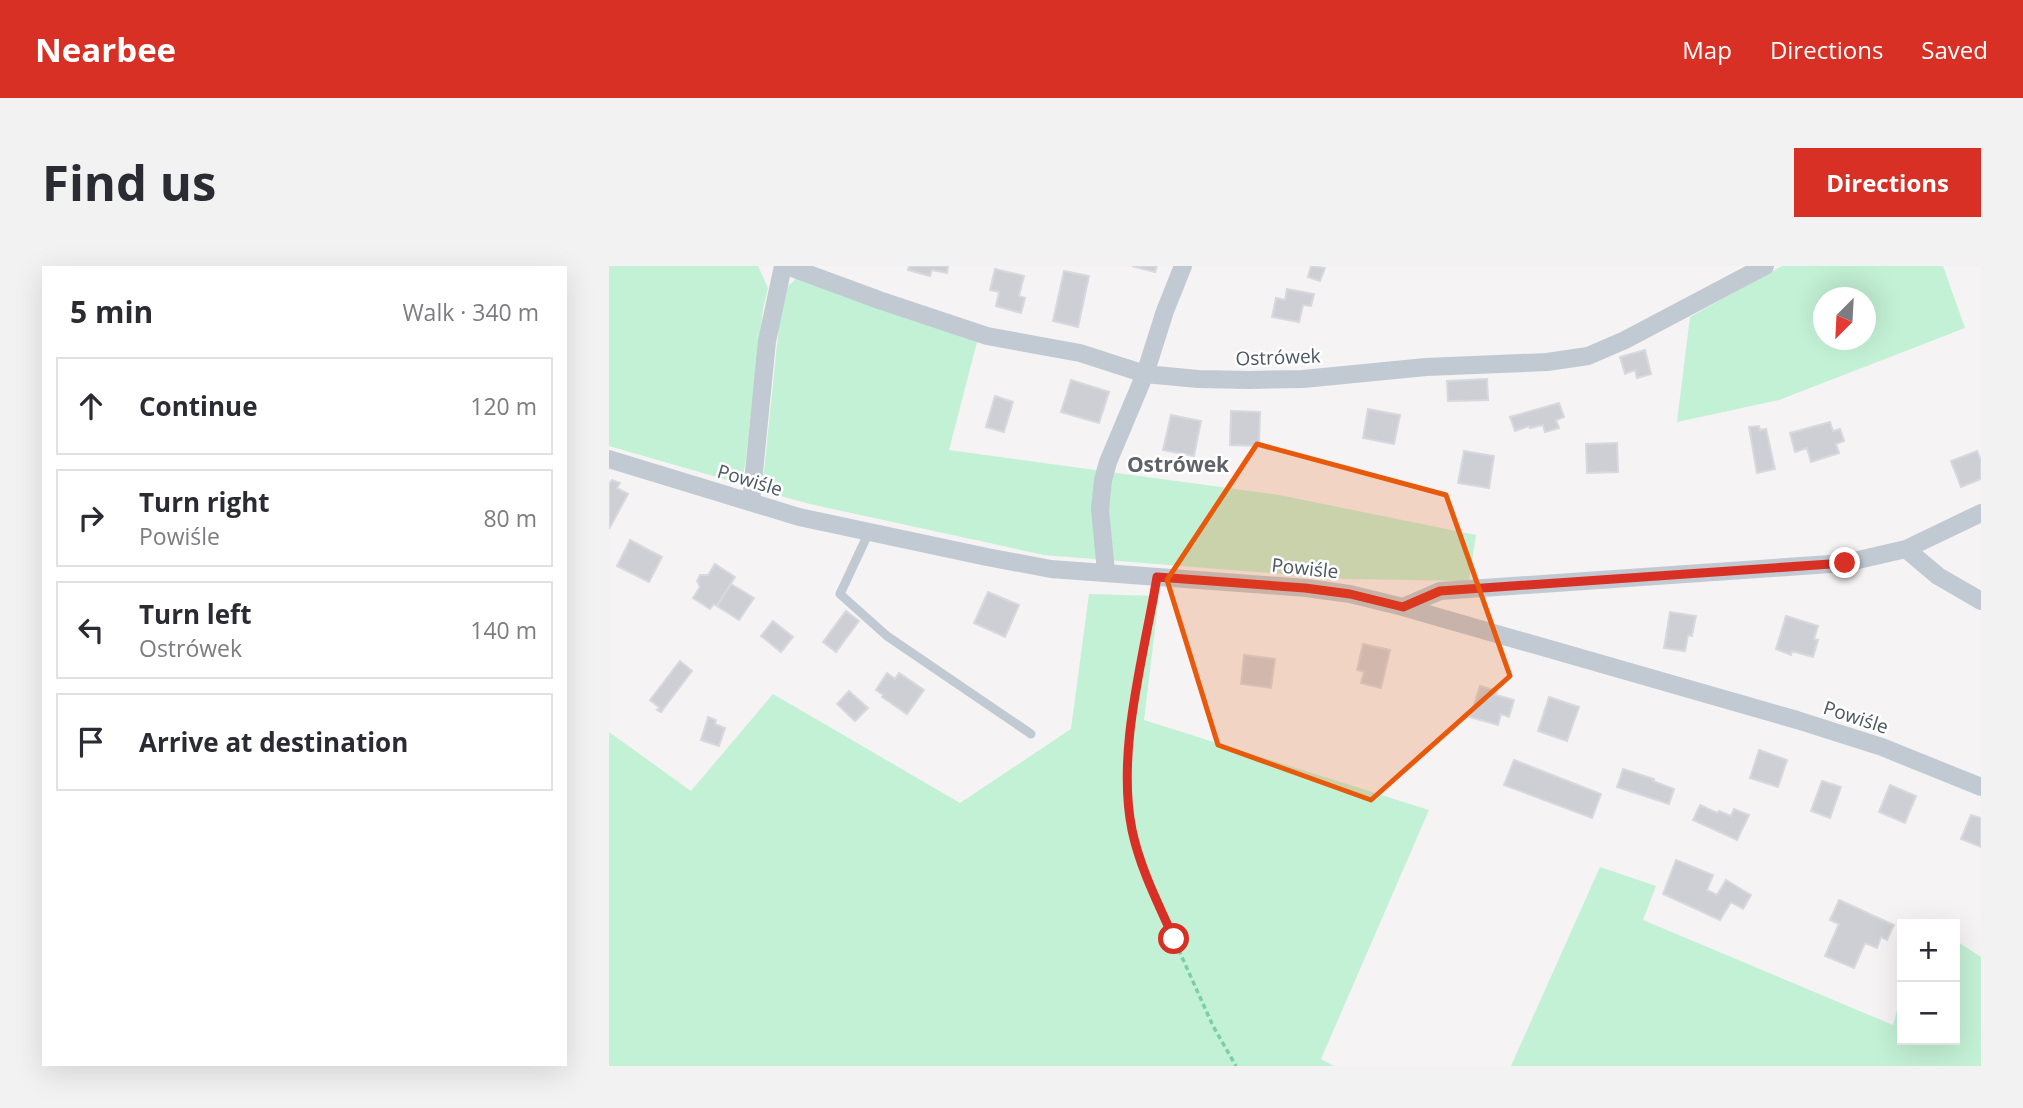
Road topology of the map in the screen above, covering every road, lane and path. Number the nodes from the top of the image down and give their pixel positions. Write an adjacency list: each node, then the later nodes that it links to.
1 (785, 266): 4 (street, Ostrówek); 6 (street)
2 (1183, 266): 4 (street)
3 (1765, 266): 4 (street, Ostrówek)
4 (1145, 374): 10 (street)
5 (609, 459): 6 (street, Powiśle)
6 (751, 502): 8 (street, Powiśle)
7 (1981, 513): 9 (street)
8 (869, 532): 10 (street, Powiśle); 14 (lane)
9 (1906, 549): 12 (street); 13 (street)
10 (1106, 572): 11 (street, Powiśle)
11 (1157, 577): 13 (street, Powiśle); 16 (path)
12 (1981, 601)
13 (1403, 607): 15 (street, Powiśle)
14 (1031, 734)
15 (1981, 787)
16 (1236, 1066)

